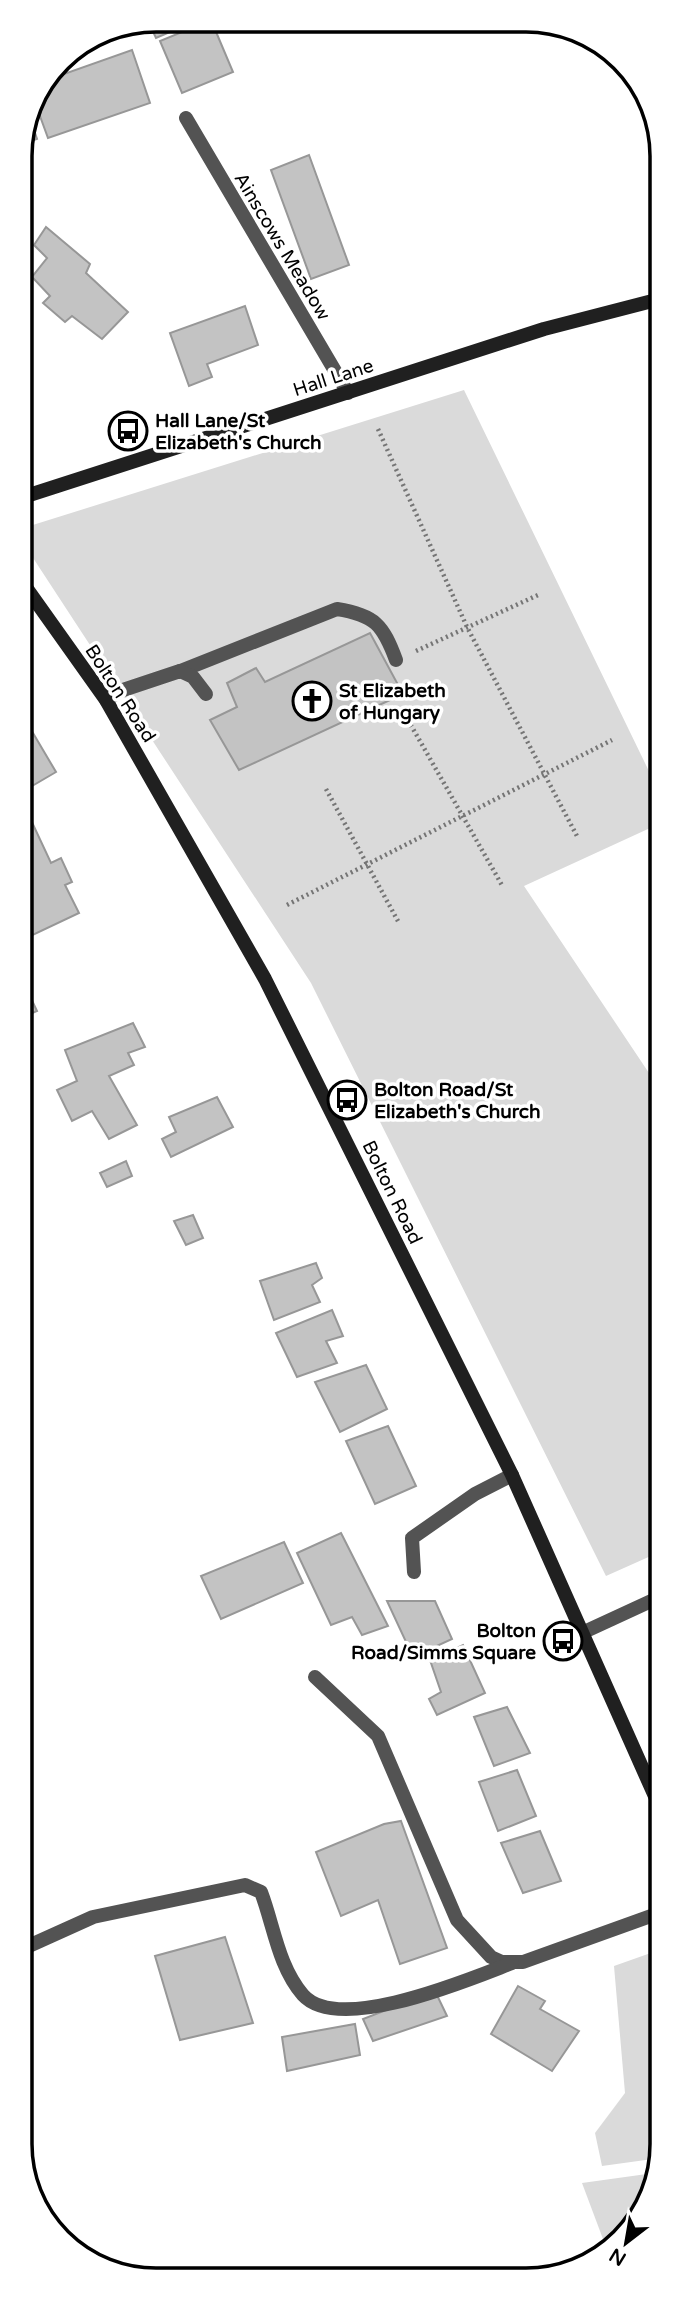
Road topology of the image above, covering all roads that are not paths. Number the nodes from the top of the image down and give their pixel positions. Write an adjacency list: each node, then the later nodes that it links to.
1 (186, 118): 3 (street, Ainscows Meadow)
2 (650, 302): 3 (main road, Hall Lane)
3 (348, 393): 4 (main road, Hall Lane)
4 (32, 494)
5 (32, 598): 9 (main road, Bolton Road)
6 (396, 660): 7 (street)
7 (178, 672): 8 (street); 9 (street)
8 (206, 694)
9 (106, 700): 10 (main road, Bolton Road)
10 (512, 1475): 11 (street); 13 (main road, Bolton Road)
11 (414, 1572)
12 (650, 1602): 13 (street)
13 (584, 1632): 15 (main road, Bolton Road)
14 (315, 1677): 18 (street)
15 (650, 1784)
16 (650, 1916): 18 (street)
17 (32, 1944): 18 (street)
18 (512, 1963)

